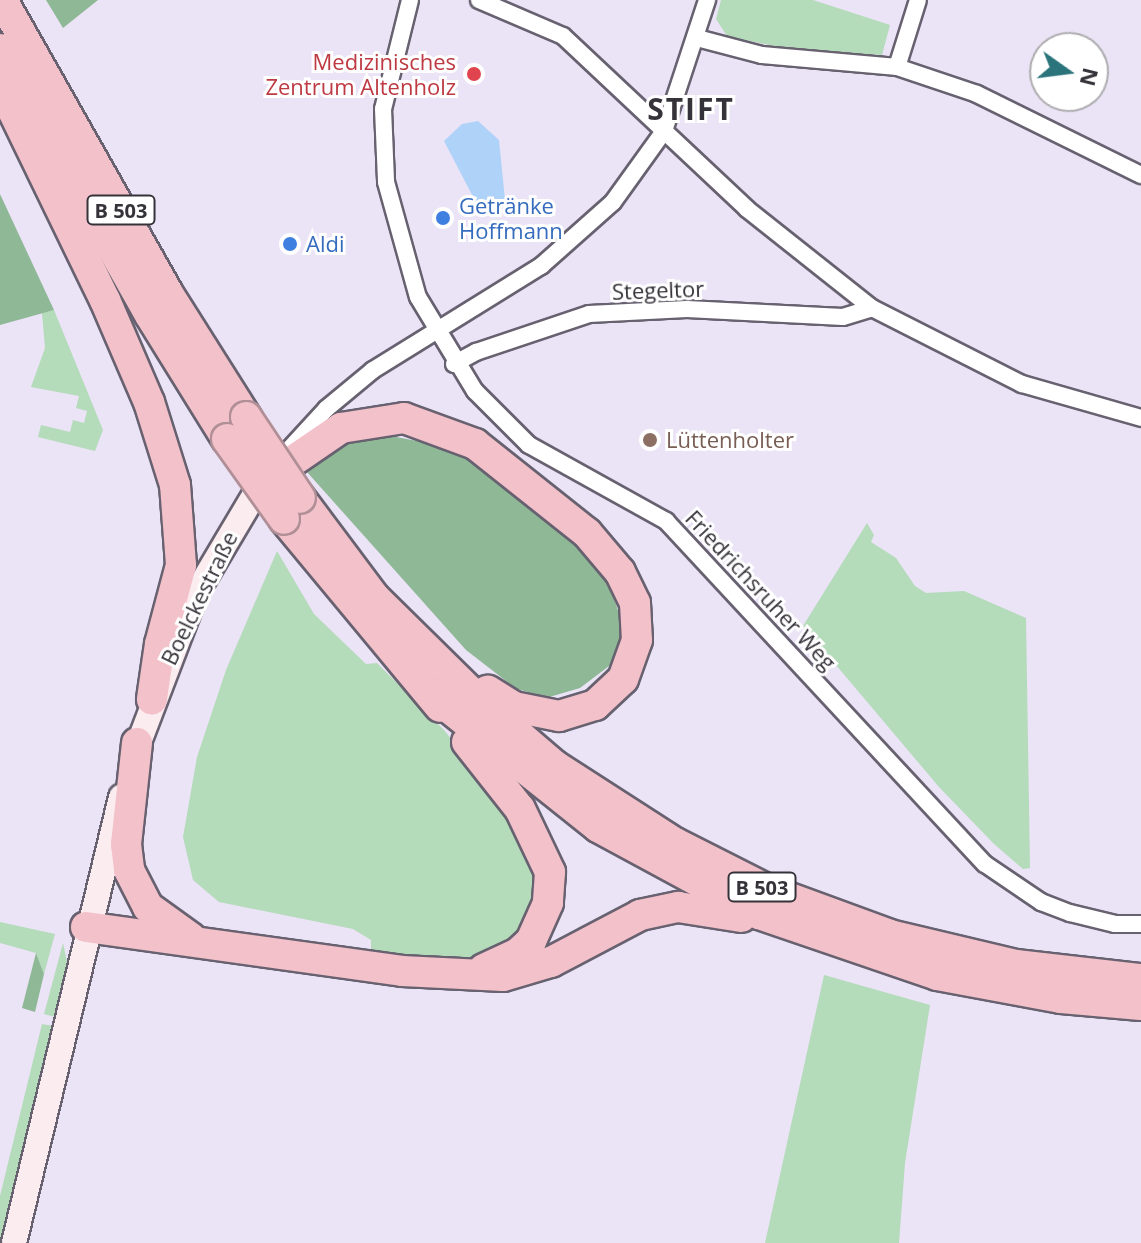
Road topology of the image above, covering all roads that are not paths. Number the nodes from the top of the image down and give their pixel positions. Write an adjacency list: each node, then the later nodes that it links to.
1 (2, 0): 16 (highway, B 503)
2 (410, 0): 13 (street, Friedrichsruher Weg)
3 (479, 0): 10 (street)
4 (707, 0): 6 (street, Boelckestraße)
5 (918, 0): 8 (street)
6 (697, 38): 8 (street); 10 (street, Boelckestraße)
7 (0, 49): 16 (highway, B 503)
8 (897, 67): 11 (street)
9 (0, 84): 21 (highway)
10 (664, 131): 12 (street); 13 (street, Boelckestraße)
11 (1141, 175)
12 (872, 308): 14 (street, Stegeltor); 15 (street)
13 (434, 330): 14 (street, Friedrichsruher Weg); 17 (street, Boelckestraße)
14 (454, 364): 24 (street, Friedrichsruher Weg)
15 (1141, 418)
16 (236, 428): 18 (highway, B 503, bridge)
17 (262, 482): 19 (highway, B 503); 21 (street, Boelckestraße)
18 (292, 508): 19 (highway, B 503); 20 (highway, B 503)
19 (442, 663): 28 (highway, B 503)
20 (429, 692): 23 (highway, B 503); 27 (highway)
21 (152, 699): 22 (street, Boelckestraße)
22 (137, 743): 25 (street, Boelckestraße); 26 (highway)
23 (784, 924): 27 (highway, B 503); 29 (highway, B 503)
24 (1141, 924)
25 (86, 927): 26 (highway); 30 (street, Boelckestraße)
26 (193, 939): 27 (highway)
27 (455, 976)
28 (1141, 979)
29 (1141, 1005)
30 (14, 1243)

